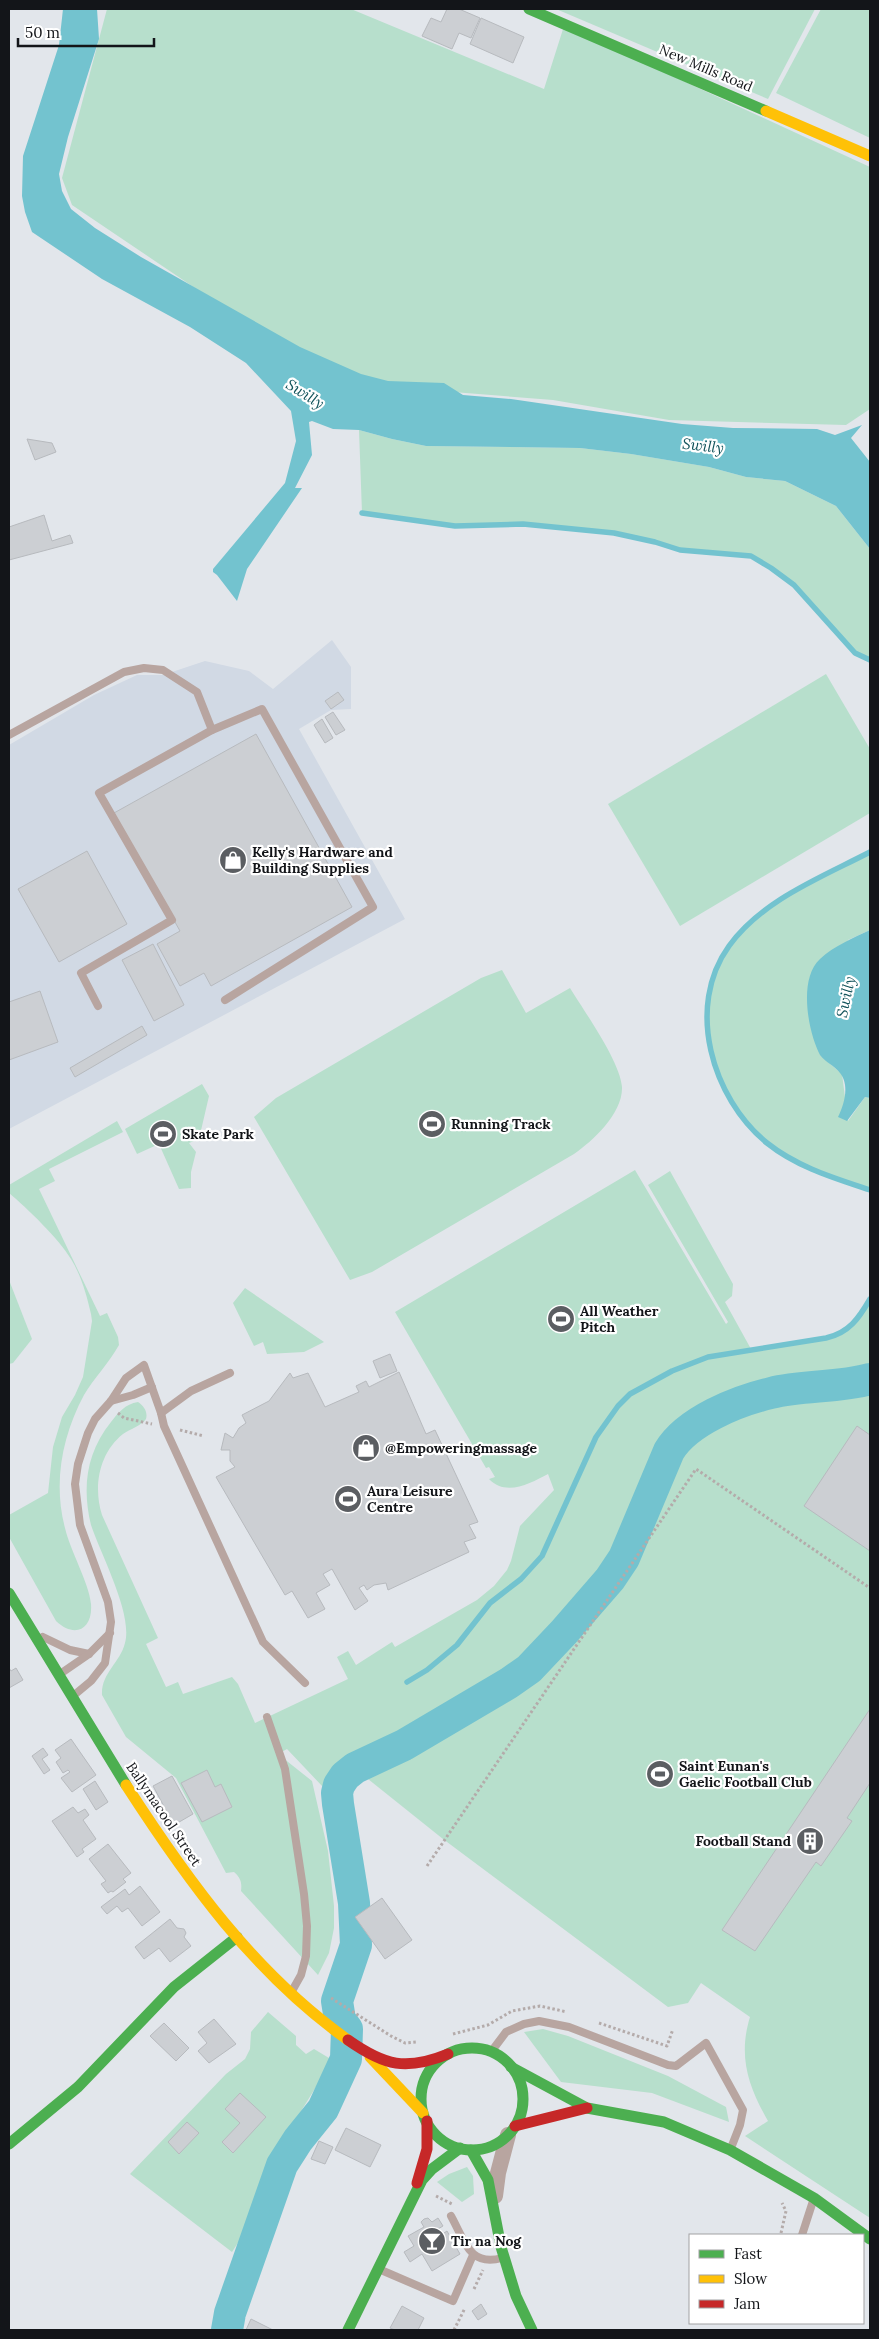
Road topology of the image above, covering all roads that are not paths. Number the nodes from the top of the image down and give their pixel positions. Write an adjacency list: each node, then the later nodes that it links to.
1 (529, 9): 2 (main road, New Mills Road)
2 (870, 156)
3 (212, 730): 4 (lane); 5 (lane); 6 (lane)
4 (9, 735)
5 (225, 1000)
6 (98, 1006)
7 (230, 1373): 10 (lane)
8 (152, 1388): 9 (lane); 9 (lane); 10 (lane)
9 (110, 1402): 13 (lane)
10 (161, 1413): 16 (lane)
11 (9, 1593): 12 (main road, Ballymacool Street)
12 (32, 1632): 14 (lane); 15 (main road, Ballymacool Street)
13 (110, 1633): 14 (lane); 17 (lane)
14 (89, 1654): 15 (lane)
15 (58, 1676): 17 (main road, Ballymacool Street)
16 (305, 1683)
17 (72, 1698): 19 (main road, Ballymacool Street)
18 (267, 1717): 20 (lane)
19 (237, 1937): 20 (main road, Ballymacool Street); 28 (main road)
20 (291, 1993): 21 (main road, Ballymacool Street)
21 (351, 2041): 23 (main road); 26 (main road)
22 (491, 2052): 23 (main road); 24 (main road); 30 (lane)
23 (448, 2054): 26 (main road)
24 (511, 2066): 25 (main road); 27 (main road)
25 (588, 2108): 27 (main road); 30 (main road)
26 (425, 2117): 29 (main road); 31 (main road)
27 (512, 2130): 29 (main road); 34 (street)
28 (9, 2144)
29 (465, 2149): 31 (main road); 34 (main road)
30 (730, 2150): 32 (main road)
31 (415, 2192): 39 (main road)
32 (814, 2198): 35 (lane); 36 (main road)
33 (451, 2216): 37 (lane)
34 (497, 2232): 38 (main road)
35 (802, 2234)
36 (863, 2234)
37 (473, 2256): 38 (lane); 39 (lane)
38 (504, 2257): 41 (main road)
39 (378, 2268): 40 (main road)
40 (348, 2330)
41 (532, 2330)

